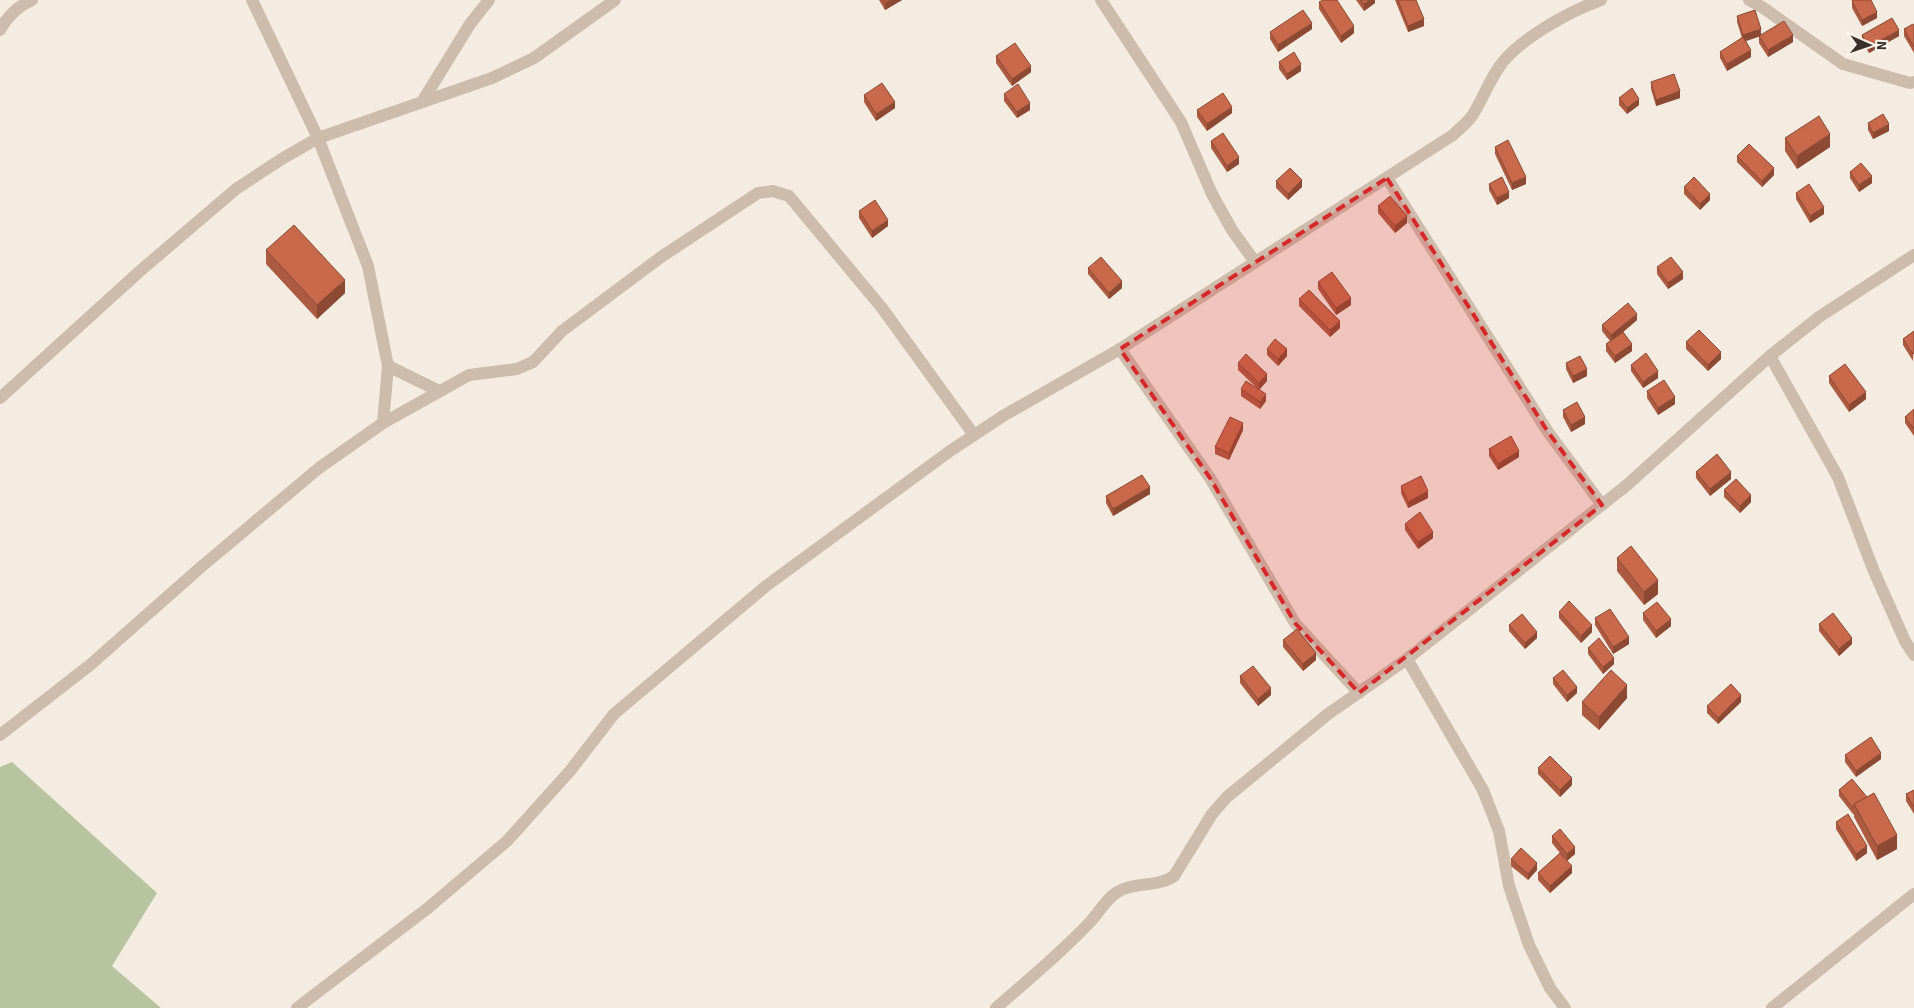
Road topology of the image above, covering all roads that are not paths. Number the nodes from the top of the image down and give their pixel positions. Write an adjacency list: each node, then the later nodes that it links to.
1 (32, 0): 8 (street)
2 (252, 0): 11 (street)
3 (489, 0): 10 (street)
4 (615, 0): 10 (street)
5 (1101, 0): 14 (street)
6 (1601, 0): 12 (street)
7 (1748, 0): 9 (street)
8 (0, 30)
9 (1914, 82)
10 (422, 102): 11 (street)
11 (318, 138): 17 (street); 19 (street)
12 (1387, 178): 14 (street); 22 (street)
13 (1914, 255): 16 (street)
14 (1255, 262): 15 (street)
15 (1120, 349): 21 (street); 25 (street)
16 (1770, 356): 22 (street); 23 (street)
17 (388, 366): 18 (street); 20 (street)
18 (439, 391): 20 (street); 21 (street)
19 (0, 398)
20 (382, 423): 26 (street)
21 (974, 435): 28 (street)
22 (1602, 505): 24 (street)
23 (1914, 655)
24 (1407, 659): 25 (street); 30 (street)
25 (1359, 693): 29 (street)
26 (0, 735)
27 (1914, 894): 31 (street)
28 (297, 1008)
29 (996, 1008)
30 (1564, 1008)
31 (1772, 1008)

